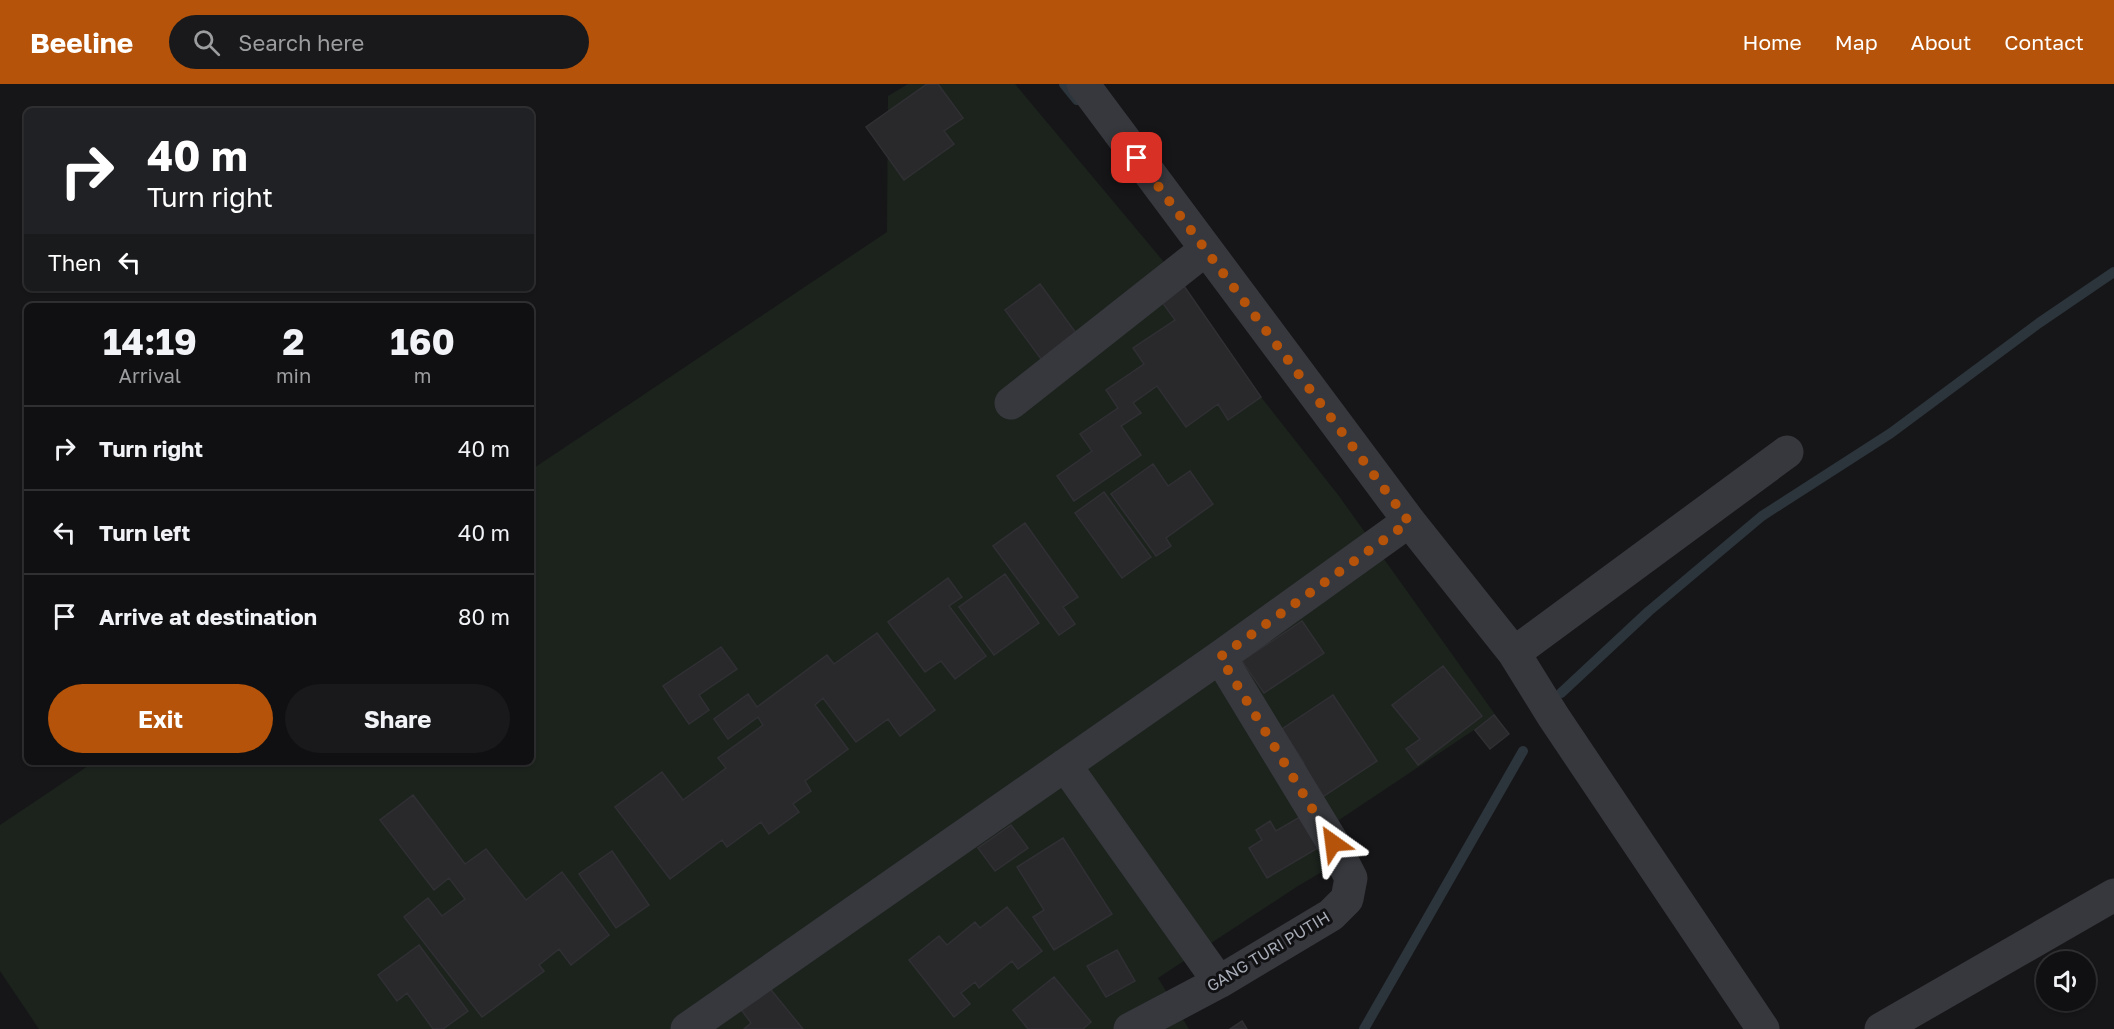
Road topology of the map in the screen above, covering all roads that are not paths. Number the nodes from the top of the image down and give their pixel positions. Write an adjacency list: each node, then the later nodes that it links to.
1 (1083, 84): 2 (street)
2 (1205, 250): 3 (street); 5 (street)
3 (1011, 403)
4 (1787, 452): 6 (street)
5 (1409, 522): 6 (street); 7 (street)
6 (1514, 653): 13 (street)
7 (1220, 657): 8 (street); 10 (street, GANG TURI PUTIH)
8 (1065, 765): 10 (street); 11 (street)
9 (2114, 895): 14 (street)
10 (1219, 981): 12 (street, GANG TURI PUTIH)
11 (687, 1029)
12 (1130, 1029)
13 (1763, 1029)
14 (1881, 1029)

